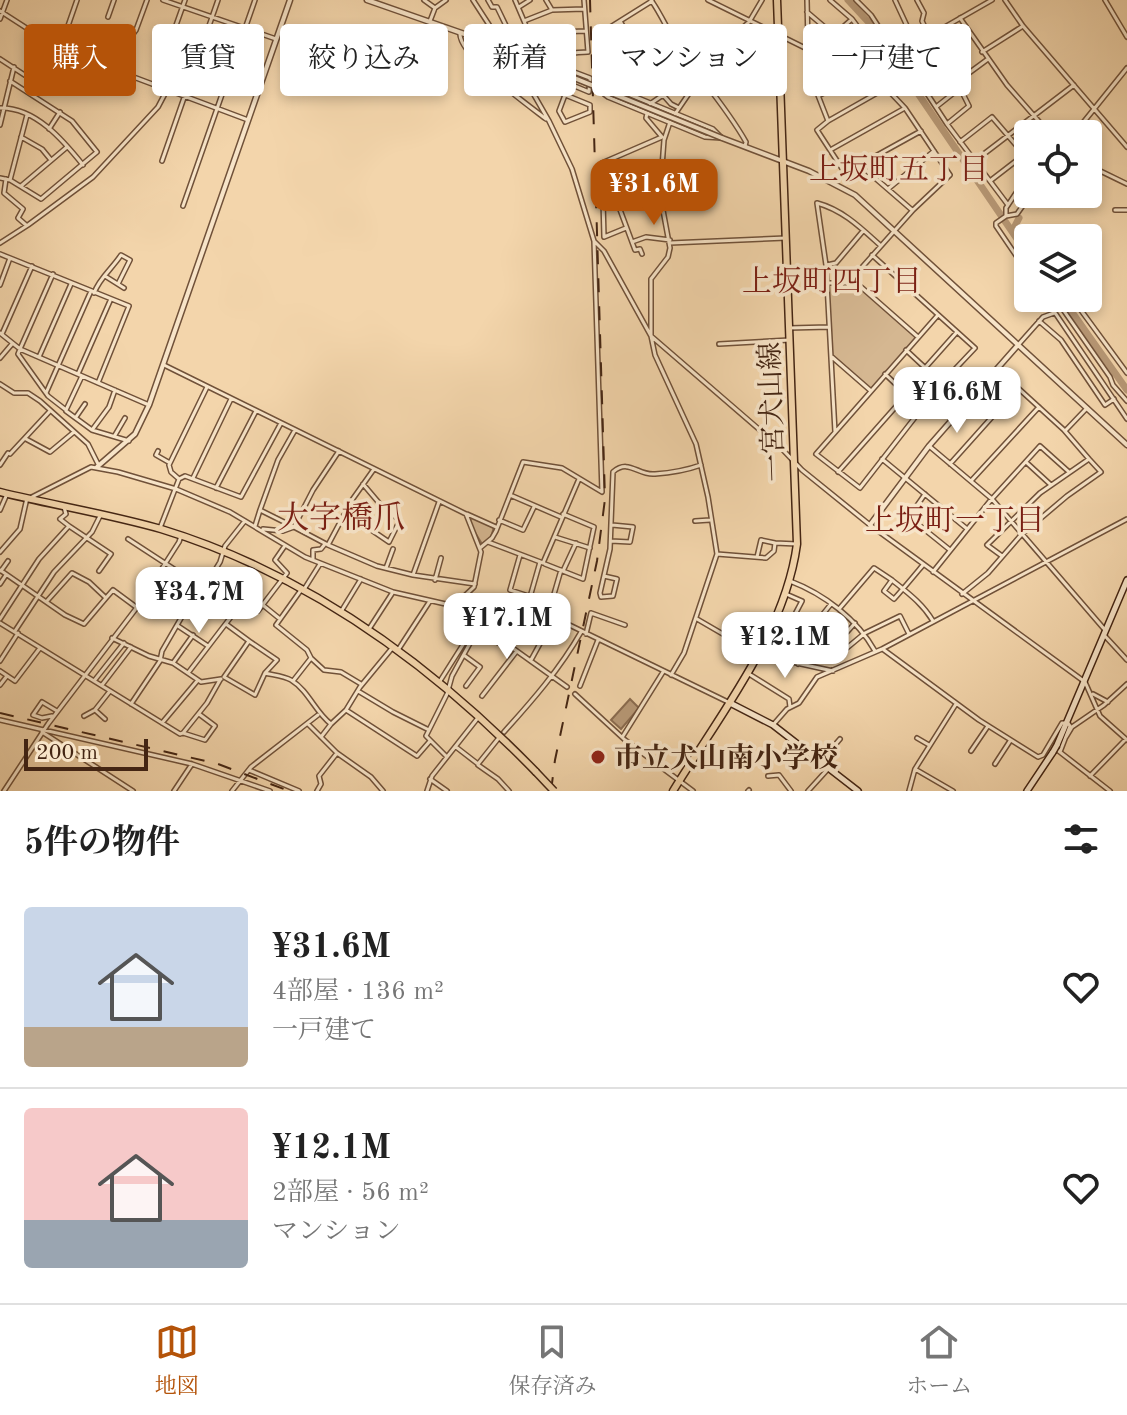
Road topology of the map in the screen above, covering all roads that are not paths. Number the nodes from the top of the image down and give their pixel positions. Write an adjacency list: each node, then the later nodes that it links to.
1 (7, 0): 36 (street)
2 (77, 0): 47 (street)
3 (114, 0): 38 (street)
4 (147, 0): 67 (street)
5 (163, 0): 31 (street)
6 (185, 0): 31 (street)
7 (218, 0): 39 (street)
8 (255, 0): 50 (street)
9 (290, 0): 74 (street)
10 (367, 0): 43 (street)
11 (424, 0): 33 (street)
12 (446, 0): 33 (street)
13 (473, 0): 51 (street)
14 (488, 0): 52 (street)
15 (515, 0): 32 (street)
16 (530, 0): 32 (street)
17 (546, 0): 35 (street)
18 (584, 0): 34 (street)
19 (708, 0): 46 (street)
20 (762, 0): 46 (street)
21 (777, 0): 58 (main road, 一宮犬山線)
22 (807, 0): 37 (street)
23 (830, 0): 42 (street)
24 (856, 0): 61 (street)
25 (895, 0): 62 (street)
26 (917, 0): 63 (street)
27 (992, 0): 40 (street)
28 (1005, 0): 65 (street)
29 (1105, 0): 73 (street)
30 (651, 1): 45 (street); 56 (street)
31 (183, 7): 39 (street); 48 (street)
32 (519, 7): 44 (street)
33 (435, 8): 43 (street)
34 (585, 9): 35 (street); 69 (street)
35 (552, 10): 44 (street)
36 (1, 12): 41 (street); 66 (street)
37 (807, 12): 42 (street); 59 (street)
38 (108, 17)
39 (212, 17): 49 (street); 105 (street)
40 (960, 18): 64 (street); 76 (street)
41 (0, 19)
42 (852, 19): 60 (street)
43 (430, 21): 70 (street)
44 (524, 21): 53 (street)
45 (620, 21): 54 (street); 55 (street)
46 (749, 22): 57 (street)
47 (68, 24)
48 (177, 24)
49 (233, 24)
50 (246, 24)
51 (489, 24)
52 (505, 24)
53 (525, 24)
54 (615, 24)
55 (622, 24)
56 (665, 24)
57 (754, 24)
58 (778, 24)
59 (808, 24)
60 (856, 24)
61 (877, 24)
62 (906, 24)
63 (923, 24)
64 (950, 24)
65 (1023, 26): 76 (street); 86 (street)
66 (24, 27)
67 (136, 30)
68 (576, 31): 69 (street)
69 (586, 31): 75 (street)
70 (461, 33): 71 (street); 121 (street)
71 (464, 34)
72 (264, 35): 74 (street)
73 (1127, 37)
74 (276, 39): 118 (street)
75 (576, 52)
76 (982, 52): 78 (street)
77 (0, 59): 79 (street)
78 (988, 59): 81 (street); 117 (street)
79 (14, 67): 83 (street); 85 (street)
80 (1127, 68): 111 (street)
81 (971, 72)
82 (576, 73): 87 (street)
83 (24, 74)
84 (576, 79): 131 (street, bridge)
85 (10, 81): 108 (street); 113 (street)
86 (1074, 85): 111 (street); 117 (street)
87 (576, 87)
88 (565, 95): 88 (street)
89 (164, 96): 164 (street)
90 (221, 96): 112 (street)
91 (535, 96): 121 (street)
92 (607, 96): 114 (street)
93 (635, 96): 106 (street)
94 (662, 96): 106 (street)
95 (664, 96): 109 (street)
96 (687, 96): 109 (street)
97 (716, 96): 135 (street)
98 (781, 96): 142 (main road, 一宮犬山線)
99 (820, 96): 122 (street)
100 (872, 96): 122 (street)
101 (894, 96): 110 (street)
102 (928, 96): 107 (street)
103 (950, 96): 107 (street)
104 (964, 96): 124 (street)
105 (185, 97): 112 (street); 140 (street)
106 (650, 104): 115 (street)
107 (936, 107): 124 (street)
108 (2, 108): 116 (street); 125 (street)
109 (679, 108): 115 (street)
110 (905, 108): 127 (street); 137 (street)
111 (1095, 108): 120 (street); 136 (street)
112 (217, 109): 118 (street); 157 (street)
113 (60, 112): 126 (street); 144 (street)
114 (647, 113): 123 (street); 130 (street)
115 (675, 114): 131 (street)
116 (27, 115): 126 (street); 129 (street)
117 (1032, 116): 119 (street); 128 (street)
118 (248, 120): 211 (street)
119 (1036, 120)
120 (1085, 120)
121 (549, 121): 169 (street)
122 (828, 121): 137 (street)
123 (670, 122): 130 (street); 131 (street)
124 (947, 124): 133 (street)
125 (0, 125)
126 (49, 129): 134 (street)
127 (921, 131): 138 (street); 145 (street)
128 (1009, 134): 132 (street); 133 (street); 141 (street)
129 (21, 137): 139 (street); 149 (street)
130 (663, 138): 146 (street); 151 (street)
131 (722, 138): 135 (street)
132 (1014, 140)
133 (960, 142): 141 (street)
134 (68, 146): 139 (street); 144 (street)
135 (745, 147): 142 (street)
136 (1127, 147)
137 (830, 150): 145 (street)
138 (934, 151): 155 (street); 160 (street)
139 (51, 160): 154 (street)
140 (162, 161)
141 (975, 161): 150 (street)
142 (784, 162): 166 (street); 168 (main road, 一宮犬山線)
143 (1014, 162): 150 (street)
144 (83, 165): 154 (street)
145 (860, 165): 155 (street)
146 (661, 170): 152 (street); 171 (street)
147 (1102, 172): 153 (street)
148 (0, 178): 149 (street)
149 (8, 179): 154 (street); 164 (street)
150 (989, 181): 158 (street)
151 (604, 184): 152 (street); 165 (street)
152 (617, 184): 165 (street)
153 (1127, 184)
154 (21, 186)
155 (888, 189): 160 (street)
156 (1014, 195): 158 (street)
157 (183, 206)
158 (1006, 206): 163 (street)
159 (1021, 208): 163 (street)
160 (913, 210): 166 (street)
161 (1115, 210): 162 (street)
162 (1127, 210)
163 (1006, 216): 174 (street)
164 (27, 226): 172 (street)
165 (626, 228): 170 (street)
166 (894, 230): 173 (street); 205 (street)
167 (863, 231): 173 (street); 179 (street); 179 (street)
168 (786, 238): 171 (street); 197 (main road, 一宮犬山線)
169 (594, 241): 200 (street); 270 (street)
170 (632, 242): 171 (street); 176 (street)
171 (670, 242): 200 (street)
172 (0, 243)
173 (881, 246): 177 (street)
174 (1014, 252)
175 (0, 254): 178 (street)
176 (642, 254)
177 (872, 255): 183 (street); 194 (street)
178 (10, 258): 180 (street); 187 (street)
179 (826, 265): 185 (street)
180 (32, 266): 181 (street); 199 (street)
181 (53, 274): 184 (street); 206 (street)
182 (105, 276): 186 (street); 186 (street); 189 (street)
183 (852, 279): 185 (street); 201 (street)
184 (72, 282): 189 (street); 209 (street)
185 (828, 283): 196 (street)
186 (118, 284): 188 (street)
187 (0, 285)
188 (124, 288)
189 (92, 292): 190 (street); 212 (street)
190 (110, 300): 216 (street); 217 (street)
191 (1065, 312): 228 (street)
192 (1082, 312): 214 (street)
193 (1054, 313): 195 (street); 227 (street)
194 (938, 315): 198 (street); 201 (street)
195 (1039, 321): 205 (street); 227 (street)
196 (829, 327): 197 (street); 208 (street)
197 (789, 328): 202 (main road, 一宮犬山線)
198 (957, 332): 213 (street); 219 (street)
199 (1, 333): 203 (street)
200 (651, 336): 259 (street); 262 (street)
201 (918, 337): 207 (street)
202 (790, 340): 204 (street); 259 (main road, 一宮犬山線)
203 (12, 344): 206 (street); 210 (street)
204 (719, 344)
205 (1018, 345): 224 (street); 233 (street)
206 (20, 349): 209 (street); 223 (street)
207 (906, 350): 213 (street); 215 (street)
208 (830, 356): 222 (street); 247 (street)
209 (39, 357): 212 (street)
210 (0, 358)
211 (163, 365): 220 (street); 230 (street)
212 (59, 366): 216 (street); 223 (street)
213 (924, 368): 219 (street)
214 (1127, 373)
215 (885, 374): 222 (street); 225 (street)
216 (80, 375): 217 (street); 235 (street)
217 (98, 383): 221 (street)
218 (0, 384): 236 (street)
219 (941, 384): 231 (street); 234 (street)
220 (207, 387): 226 (street); 258 (street)
221 (115, 390): 230 (street); 243 (street)
222 (871, 391): 247 (street)
223 (46, 393): 235 (street)
224 (976, 393): 231 (street); 238 (street)
225 (907, 394): 234 (street); 265 (street)
226 (231, 399): 237 (street); 269 (street)
227 (1114, 399): 241 (street)
228 (1127, 401)
229 (85, 404): 239 (street)
230 (149, 405): 250 (street)
231 (965, 405): 252 (street)
232 (1039, 407): 238 (street); 245 (street); 271 (street)
233 (1087, 408): 245 (street); 251 (street)
234 (922, 409): 255 (street)
235 (66, 410): 239 (street)
236 (50, 411): 246 (street); 249 (street)
237 (256, 411): 242 (street); 274 (street)
238 (997, 412): 260 (street)
239 (75, 418): 243 (street)
240 (125, 418): 248 (street)
241 (1127, 419)
242 (281, 423): 244 (street); 274 (street)
243 (92, 430): 248 (street)
244 (295, 430): 254 (street); 285 (street)
245 (1065, 431): 256 (street)
246 (74, 432): 249 (street); 263 (street)
247 (835, 432): 265 (street)
248 (115, 435): 250 (street)
249 (26, 439): 261 (street)
250 (129, 441): 263 (street)
251 (1127, 445)
252 (929, 446): 260 (street); 267 (street)
253 (158, 451): 258 (street)
254 (339, 451): 264 (street); 300 (street)
255 (882, 459): 265 (street); 267 (street)
256 (1089, 459): 266 (street); 305 (street)
257 (1026, 462): 266 (street); 273 (street); 280 (street)
258 (170, 463): 268 (street)
259 (795, 463): 297 (street); 315 (main road, 一宮犬山線)
260 (950, 464): 271 (street)
261 (0, 465)
262 (701, 465): 293 (street); 296 (street)
263 (98, 466): 275 (street); 279 (street)
264 (374, 469): 272 (street); 281 (street)
265 (838, 472)
266 (1069, 472): 273 (street)
267 (906, 478): 277 (street); 297 (street)
268 (179, 479): 269 (street); 275 (street)
269 (192, 479): 274 (street)
270 (579, 479): 278 (street); 289 (street)
271 (971, 481): 280 (street)
272 (363, 484): 286 (street); 286 (street)
273 (1051, 485): 295 (street)
274 (216, 488)
275 (176, 489): 291 (street); 302 (street)
276 (3, 493): 279 (main road); 284 (street)
277 (925, 494): 303 (street); 320 (street)
278 (509, 495): 282 (street); 292 (street)
279 (28, 499): 283 (main road); 321 (street)
280 (992, 499): 295 (street); 303 (street)
281 (440, 501): 288 (street); 341 (street)
282 (534, 506): 289 (street); 292 (street)
283 (64, 507): 287 (main road); 298 (street)
284 (0, 510)
285 (260, 510): 299 (street); 300 (street)
286 (345, 512): 314 (street)
287 (100, 514): 302 (main road); 308 (street)
288 (466, 514): 301 (street); 317 (street)
289 (562, 516): 307 (street); 318 (street)
290 (1127, 519): 330 (street)
291 (245, 520): 299 (street); 322 (street)
292 (499, 520): 301 (street)
293 (710, 520): 294 (street); 324 (street)
294 (695, 521)
295 (1010, 522): 305 (street); 325 (street)
296 (612, 525): 310 (street); 310 (street)
297 (870, 525): 334 (street)
298 (69, 526): 308 (street); 350 (street)
299 (255, 526): 304 (street)
300 (294, 527): 304 (street); 314 (street)
301 (496, 527): 311 (street)
302 (160, 529): 306 (main road)
303 (967, 529): 320 (street)
304 (260, 530): 316 (street)
305 (1021, 535): 325 (street); 330 (street)
306 (181, 536): 322 (main road); 331 (street)
307 (554, 537): 312 (street); 332 (street)
308 (85, 539): 337 (street); 358 (street)
309 (128, 539): 331 (street)
310 (611, 541): 342 (street)
311 (488, 542): 317 (street); 323 (street)
312 (576, 543): 318 (street); 338 (street)
313 (775, 543): 315 (street); 326 (street); 326 (street)
314 (327, 544): 328 (street); 335 (street)
315 (797, 544): 348 (main road, 一宮犬山線)
316 (285, 546): 328 (street); 347 (street)
317 (480, 548): 351 (street)
318 (590, 548): 338 (street)
319 (393, 549): 335 (street)
320 (951, 550): 339 (street)
321 (0, 552)
322 (223, 553): 347 (main road); 352 (street)
323 (520, 554): 332 (street); 359 (street)
324 (717, 554): 326 (street); 375 (street)
325 (1002, 556): 357 (street)
326 (757, 557)
327 (441, 558): 344 (street)
328 (312, 560): 333 (street)
329 (8, 561): 336 (street)
330 (1047, 561): 363 (street); 385 (street)
331 (165, 563): 352 (street); 368 (street)
332 (542, 563): 338 (street); 359 (street)
333 (320, 564): 343 (street); 354 (street)
334 (923, 565): 339 (street); 353 (street)
335 (386, 568): 341 (street)
336 (1, 571): 340 (street)
337 (99, 571)
338 (562, 571): 359 (street)
339 (933, 573): 357 (street)
340 (6, 575): 349 (street); 350 (street)
341 (413, 575): 344 (street)
342 (604, 576): 342 (street)
343 (361, 579): 355 (street); 372 (street)
344 (435, 580): 351 (street)
345 (892, 580): 353 (street); 353 (street); 370 (street)
346 (1127, 580): 385 (main road)
347 (282, 581): 354 (main road); 367 (street)
348 (790, 581): 356 (main road, 一宮犬山線); 365 (street)
349 (0, 584)
350 (21, 584): 358 (street); 377 (street)
351 (475, 584): 366 (street)
352 (204, 588): 364 (street); 381 (street)
353 (904, 589): 378 (street)
354 (302, 590): 372 (main road); 374 (street)
355 (393, 592): 362 (street); 383 (street)
356 (786, 594): 376 (street); 419 (main road, 一宮犬山線)
357 (962, 594): 363 (street)
358 (39, 596): 361 (street); 384 (street)
359 (530, 597)
360 (106, 598): 361 (street); 361 (street); 368 (street)
361 (47, 601)
362 (430, 601): 366 (street); 400 (street)
363 (972, 601): 378 (street); 431 (street)
364 (235, 603): 367 (street); 380 (street)
365 (831, 604): 370 (street); 379 (street)
366 (455, 605): 369 (street)
367 (264, 606): 374 (street)
368 (136, 607): 391 (street)
369 (482, 608): 371 (street); 386 (street)
370 (839, 609): 379 (street)
371 (508, 611): 373 (street); 394 (street)
372 (340, 612): 383 (main road)
373 (554, 618): 387 (street); 410 (street)
374 (280, 619): 409 (street)
375 (696, 619): 403 (street); 424 (street)
376 (792, 620): 397 (street); 397 (street)
377 (0, 621): 384 (street)
378 (933, 621): 389 (street)
379 (855, 623): 388 (street)
380 (226, 624): 393 (street); 396 (street)
381 (178, 625): 390 (street); 408 (street)
382 (625, 625): 387 (street)
383 (368, 630): 400 (main road)
384 (17, 632): 398 (street); 413 (street)
385 (1105, 632): 412 (street); 431 (main road)
386 (473, 633): 394 (street); 405 (street); 406 (street)
387 (583, 633): 392 (street); 423 (street)
388 (865, 633): 389 (street); 404 (street); 415 (street)
389 (909, 634): 401 (street)
390 (193, 635): 396 (street); 414 (street)
391 (112, 638): 395 (street); 422 (street)
392 (598, 640): 418 (street); 437 (street)
393 (249, 641): 421 (street); 426 (street)
394 (494, 642): 402 (street)
395 (124, 643): 399 (street); 428 (street)
396 (208, 646): 420 (street)
397 (783, 646): 411 (street)
398 (40, 647): 422 (street); 425 (street)
399 (131, 647): 408 (street); 435 (street)
400 (395, 648): 430 (main road); 434 (street)
401 (882, 649): 404 (street); 448 (street)
402 (517, 651): 410 (street); 444 (street)
403 (752, 651)
404 (876, 651): 417 (street)
405 (458, 652): 406 (street); 430 (street)
406 (463, 655): 436 (street); 439 (street)
407 (760, 655): 411 (street)
408 (161, 658): 414 (street); 447 (street)
409 (311, 658): 429 (street); 434 (street)
410 (531, 660): 423 (street)
411 (778, 660): 415 (street)
412 (1127, 660)
413 (0, 661)
414 (173, 663): 420 (street)
415 (798, 664): 417 (street)
416 (0, 671): 425 (street)
417 (833, 671): 449 (street)
418 (663, 672): 424 (street); 472 (street)
419 (746, 672): 446 (main road, 一宮犬山線); 449 (street)
420 (188, 673): 427 (street)
421 (265, 673): 426 (street); 429 (street)
422 (84, 675): 428 (street); 453 (street)
423 (552, 675): 438 (street); 469 (street)
424 (671, 675): 446 (street)
425 (7, 676): 433 (street)
426 (222, 678): 427 (street); 454 (street)
427 (198, 680): 461 (street)
428 (94, 681): 435 (street)
429 (293, 681): 455 (street)
430 (439, 682): 439 (main road)
431 (1085, 682): 442 (street); 462 (main road)
432 (1127, 684): 445 (street)
433 (0, 685)
434 (362, 685): 441 (street)
435 (101, 686): 440 (street)
436 (466, 686)
437 (580, 686)
438 (567, 687)
439 (449, 689): 457 (main road); 467 (street)
440 (110, 691): 447 (street); 450 (street)
441 (358, 691): 451 (street); 467 (street)
442 (1091, 693): 445 (street); 452 (street)
443 (575, 694): 472 (street)
444 (482, 696)
445 (1108, 702): 452 (street)
446 (730, 703): 465 (main road); 498 (main road, 一宮犬山線)
447 (131, 704): 461 (street)
448 (956, 704): 466 (street); 480 (street)
449 (790, 707): 465 (street)
450 (95, 710): 456 (street); 459 (street)
451 (346, 710): 464 (street); 479 (street)
452 (1096, 710): 473 (street); 478 (street)
453 (57, 711): 458 (street); 458 (street)
454 (199, 714): 470 (street); 470 (street)
455 (318, 715): 463 (street); 464 (street)
456 (84, 716)
457 (480, 716): 482 (street); 510 (main road, bridge)
458 (53, 717): 468 (street)
459 (105, 719)
460 (0, 720): 468 (street)
461 (162, 723): 470 (street)
462 (1068, 723): 473 (street); 481 (street); 518 (main road, bridge)
463 (308, 724): 471 (street); 493 (street)
464 (331, 724): 471 (street)
465 (773, 725): 487 (main road)
466 (988, 726): 477 (street); 483 (street)
467 (429, 730): 479 (street)
468 (43, 731): 488 (street); 499 (street); 500 (street)
469 (504, 732)
470 (183, 733)
471 (321, 737): 485 (street)
472 (622, 737): 498 (street)
473 (1066, 737): 484 (street)
474 (917, 738): 480 (street)
475 (498, 739): 489 (street)
476 (840, 739): 487 (street)
477 (1010, 740): 481 (street); 490 (street)
478 (1126, 740): 495 (street)
479 (430, 741): 486 (street)
480 (929, 745): 492 (street)
481 (1050, 745): 484 (street)
482 (456, 747): 486 (street); 489 (street)
483 (971, 751)
484 (1060, 752): 495 (street)
485 (337, 753): 505 (street); 506 (street)
486 (446, 756): 497 (street)
487 (820, 763): 491 (main road)
488 (192, 764): 496 (street); 501 (street)
489 (478, 764): 509 (street)
490 (995, 764)
491 (828, 769): 514 (street); 515 (main road)
492 (915, 769): 516 (street); 517 (street)
493 (249, 770): 496 (street); 504 (street)
494 (768, 776): 513 (street)
495 (1090, 776): 519 (street)
496 (241, 779): 502 (street); 503 (street)
497 (430, 779): 507 (street); 508 (street)
498 (680, 780): 511 (main road, 一宮犬山線); 512 (street)
499 (4, 791)
500 (133, 791)
501 (174, 791)
502 (232, 791)
503 (270, 791)
504 (299, 791)
505 (317, 791)
506 (383, 791)
507 (427, 791)
508 (447, 791)
509 (509, 791)
510 (554, 791)
511 (673, 791)
512 (693, 791)
513 (791, 791)
514 (808, 791)
515 (858, 791)
516 (909, 791)
517 (953, 791)
518 (1027, 791)
519 (1110, 791)

